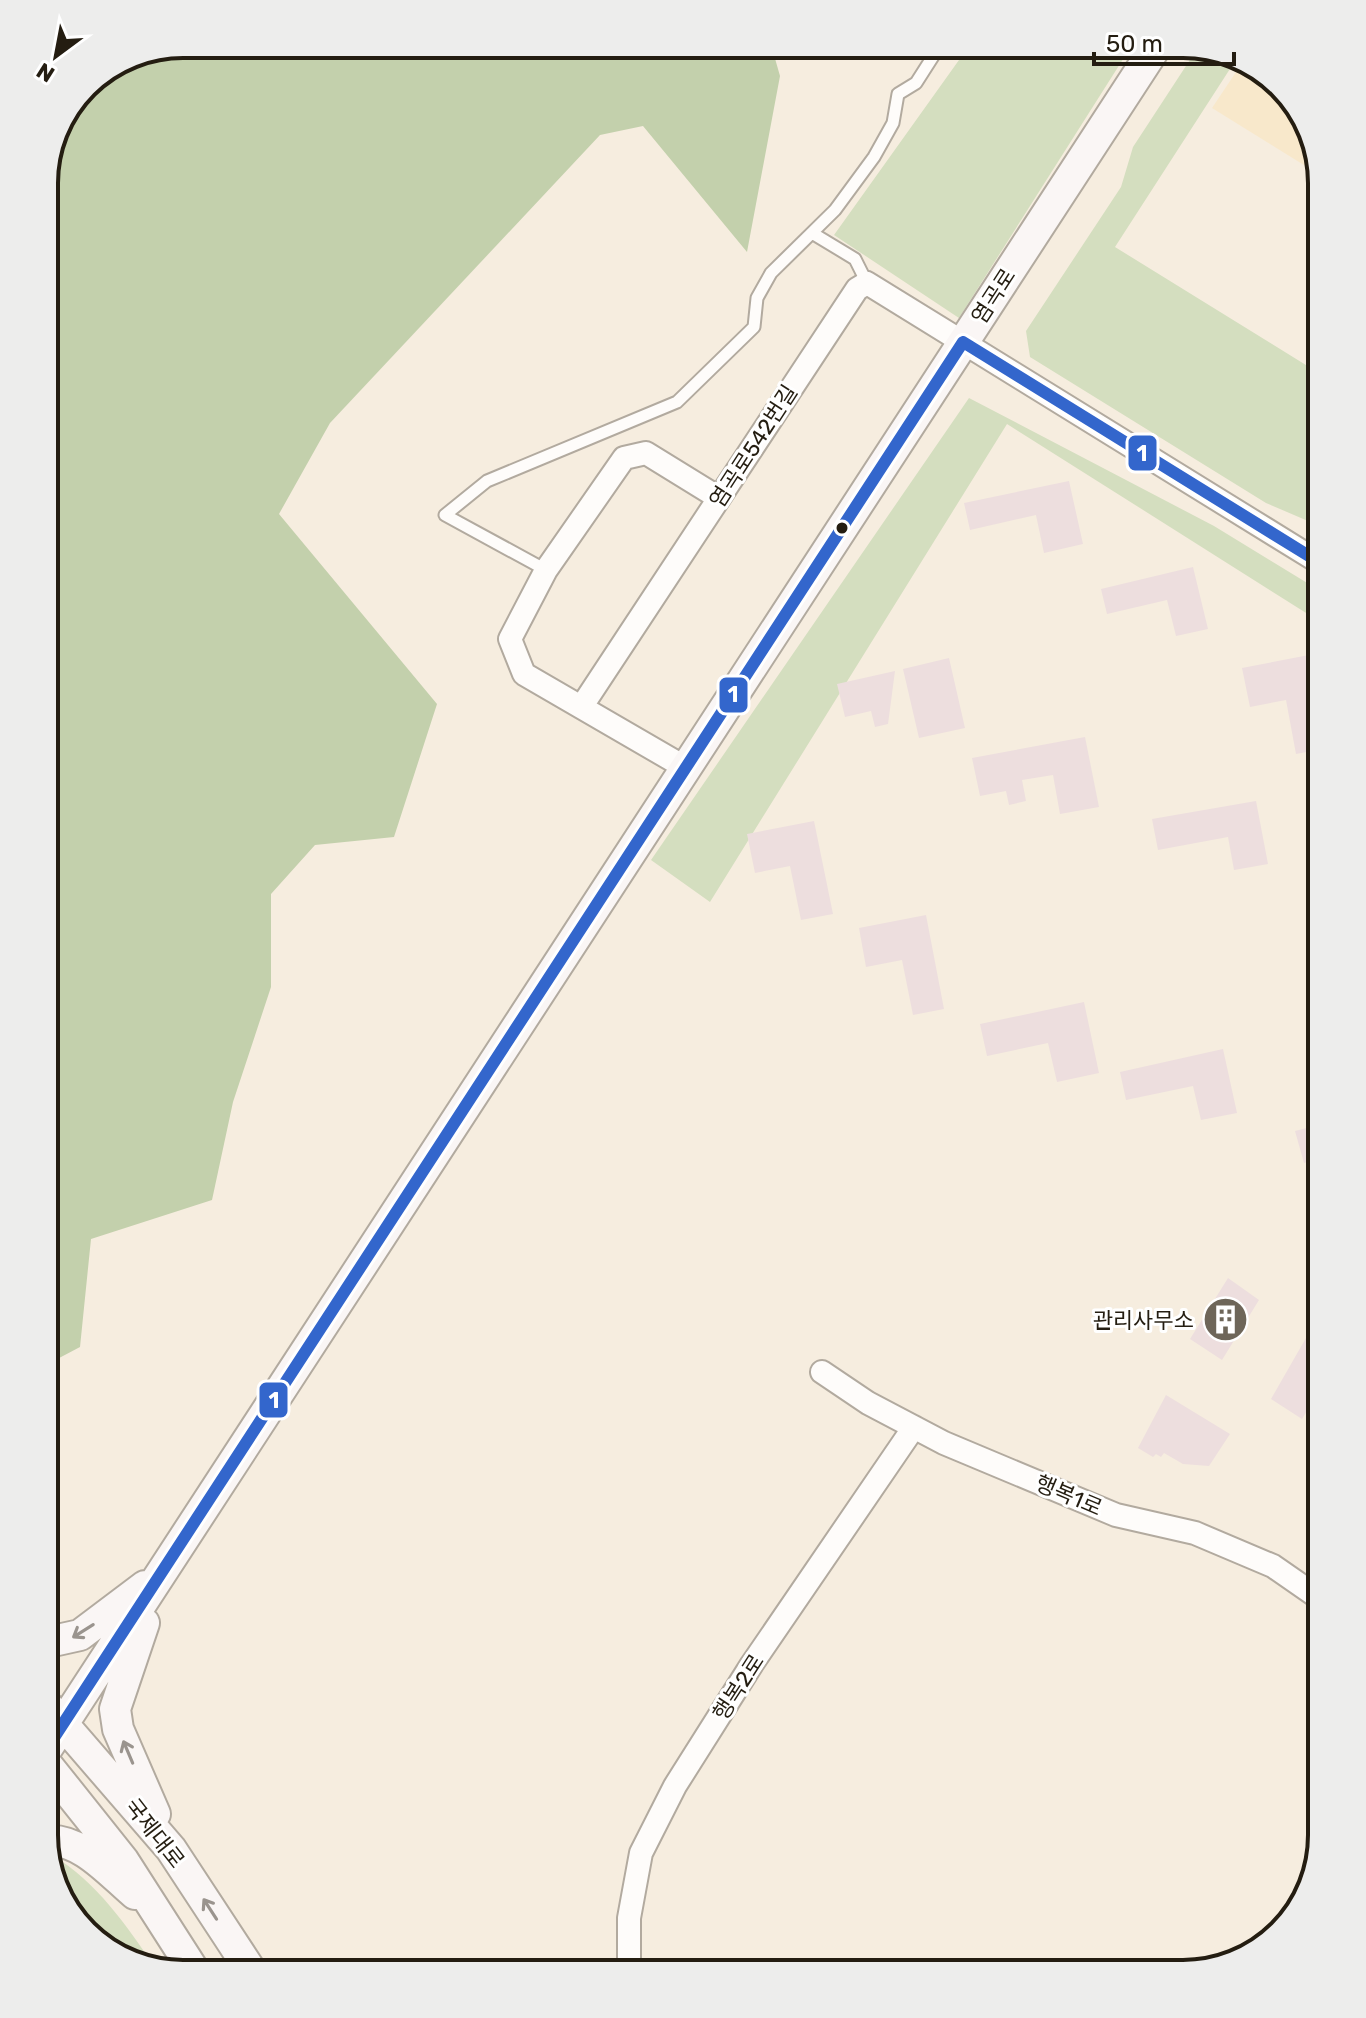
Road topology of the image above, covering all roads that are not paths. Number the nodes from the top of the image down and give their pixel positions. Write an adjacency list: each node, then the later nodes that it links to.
1 (932, 58): 3 (lane)
2 (1149, 58): 5 (main road, 염곡로)
3 (812, 233): 4 (lane); 8 (lane)
4 (867, 283): 5 (street); 6 (street, 염곡로542번길)
5 (963, 342): 7 (street); 10 (main road, 염곡로)
6 (719, 498): 8 (street); 9 (street, 염곡로542번길)
7 (1308, 555)
8 (546, 570): 9 (street)
9 (582, 706): 10 (street)
10 (686, 768): 13 (main road, 염곡로)
11 (822, 1372): 12 (street, 행복1로)
12 (914, 1427): 14 (street, 행복1로); 24 (street, 행복2로)
13 (162, 1572): 15 (main road, one-way to 15); 16 (main road, 염곡로); 20 (main road, one-way to 13)
14 (1308, 1590)
15 (58, 1640)
16 (58, 1708)
17 (58, 1718): 20 (main road, 국제대로)
18 (58, 1778): 21 (main road, 국제대로)
19 (58, 1842): 21 (main road)
20 (171, 1849): 23 (main road, 국제대로, one-way to 20)
21 (155, 1911): 22 (main road, 국제대로)
22 (187, 1960)
23 (244, 1960)
24 (629, 1960)

